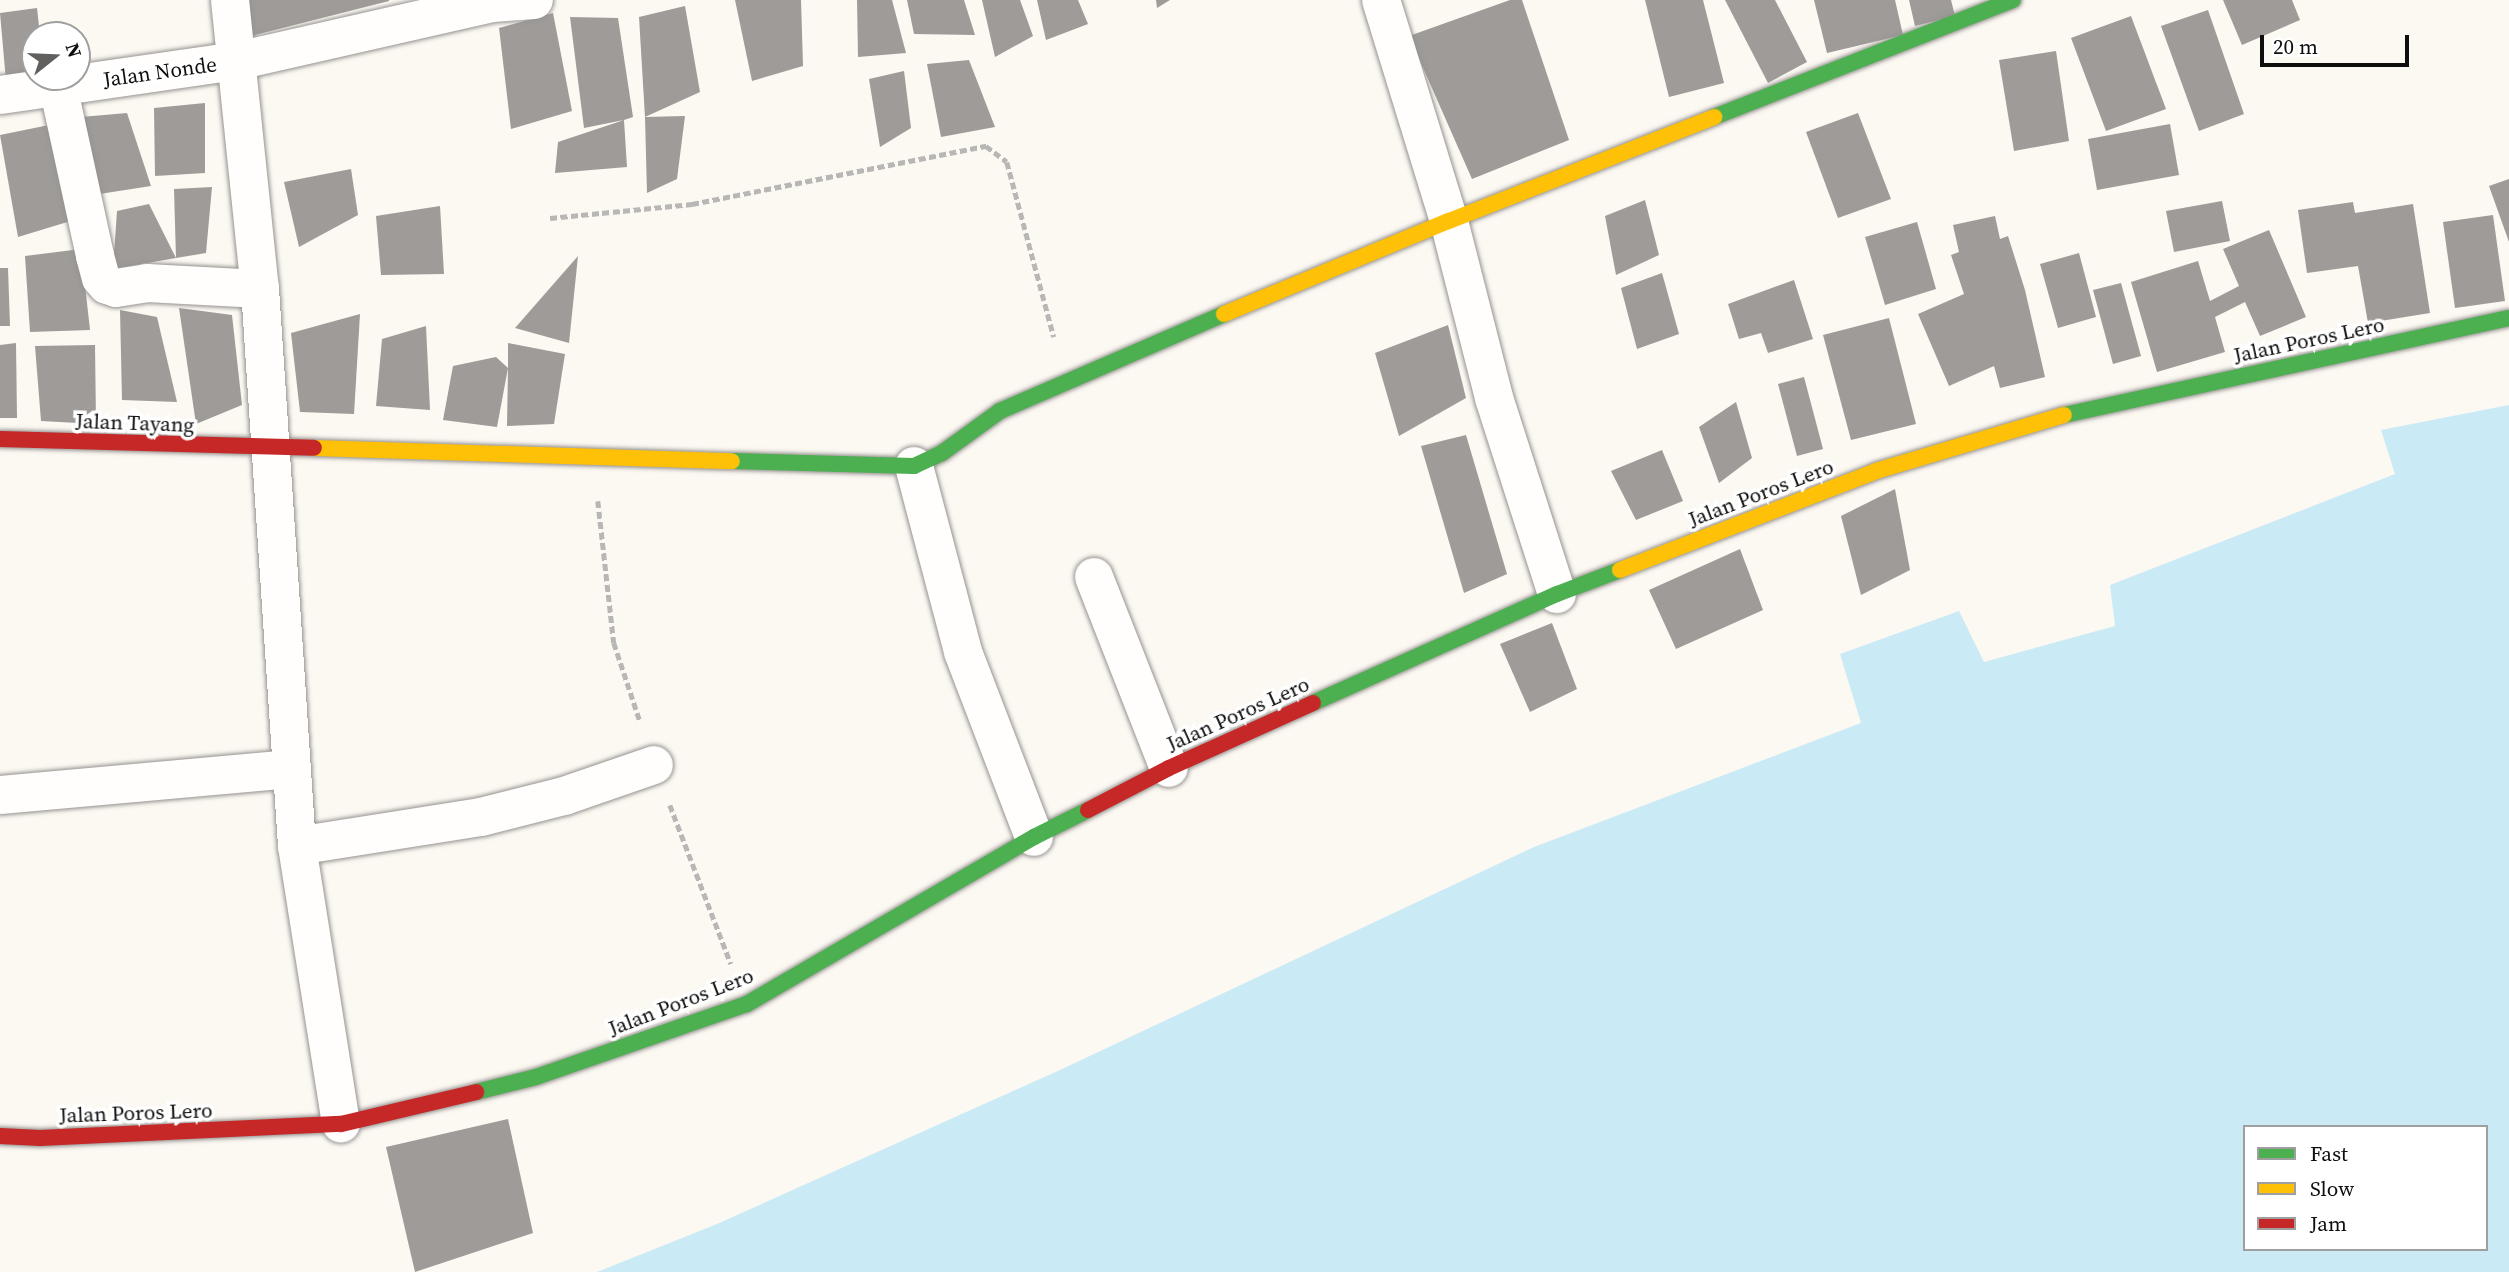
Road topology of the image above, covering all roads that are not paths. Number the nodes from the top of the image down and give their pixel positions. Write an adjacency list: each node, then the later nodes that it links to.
1 (230, 0): 5 (street)
2 (534, 0): 5 (street, Jalan Nonde)
3 (1381, 0): 10 (street)
4 (2013, 0): 10 (street)
5 (237, 61): 6 (street, Jalan Nonde); 11 (street)
6 (91, 81)
7 (26, 91): 9 (street, Jalan Nonde)
8 (59, 91): 11 (street)
9 (0, 95)
10 (1449, 221): 15 (street); 17 (street)
11 (260, 289): 14 (street)
12 (2509, 318): 17 (street, Jalan Poros Lero)
13 (0, 439): 14 (street, Jalan Tayang)
14 (269, 449): 15 (street, Jalan Tayang); 20 (street)
15 (914, 466): 22 (street)
16 (1094, 577): 19 (street)
17 (1557, 594): 19 (street, Jalan Poros Lero)
18 (654, 765): 23 (street)
19 (1169, 768): 22 (street, Jalan Poros Lero)
20 (292, 769): 21 (street); 23 (street)
21 (0, 795)
22 (1034, 837): 24 (street, Jalan Poros Lero)
23 (297, 846): 24 (street)
24 (341, 1124): 25 (street, Jalan Poros Lero)
25 (0, 1136)

